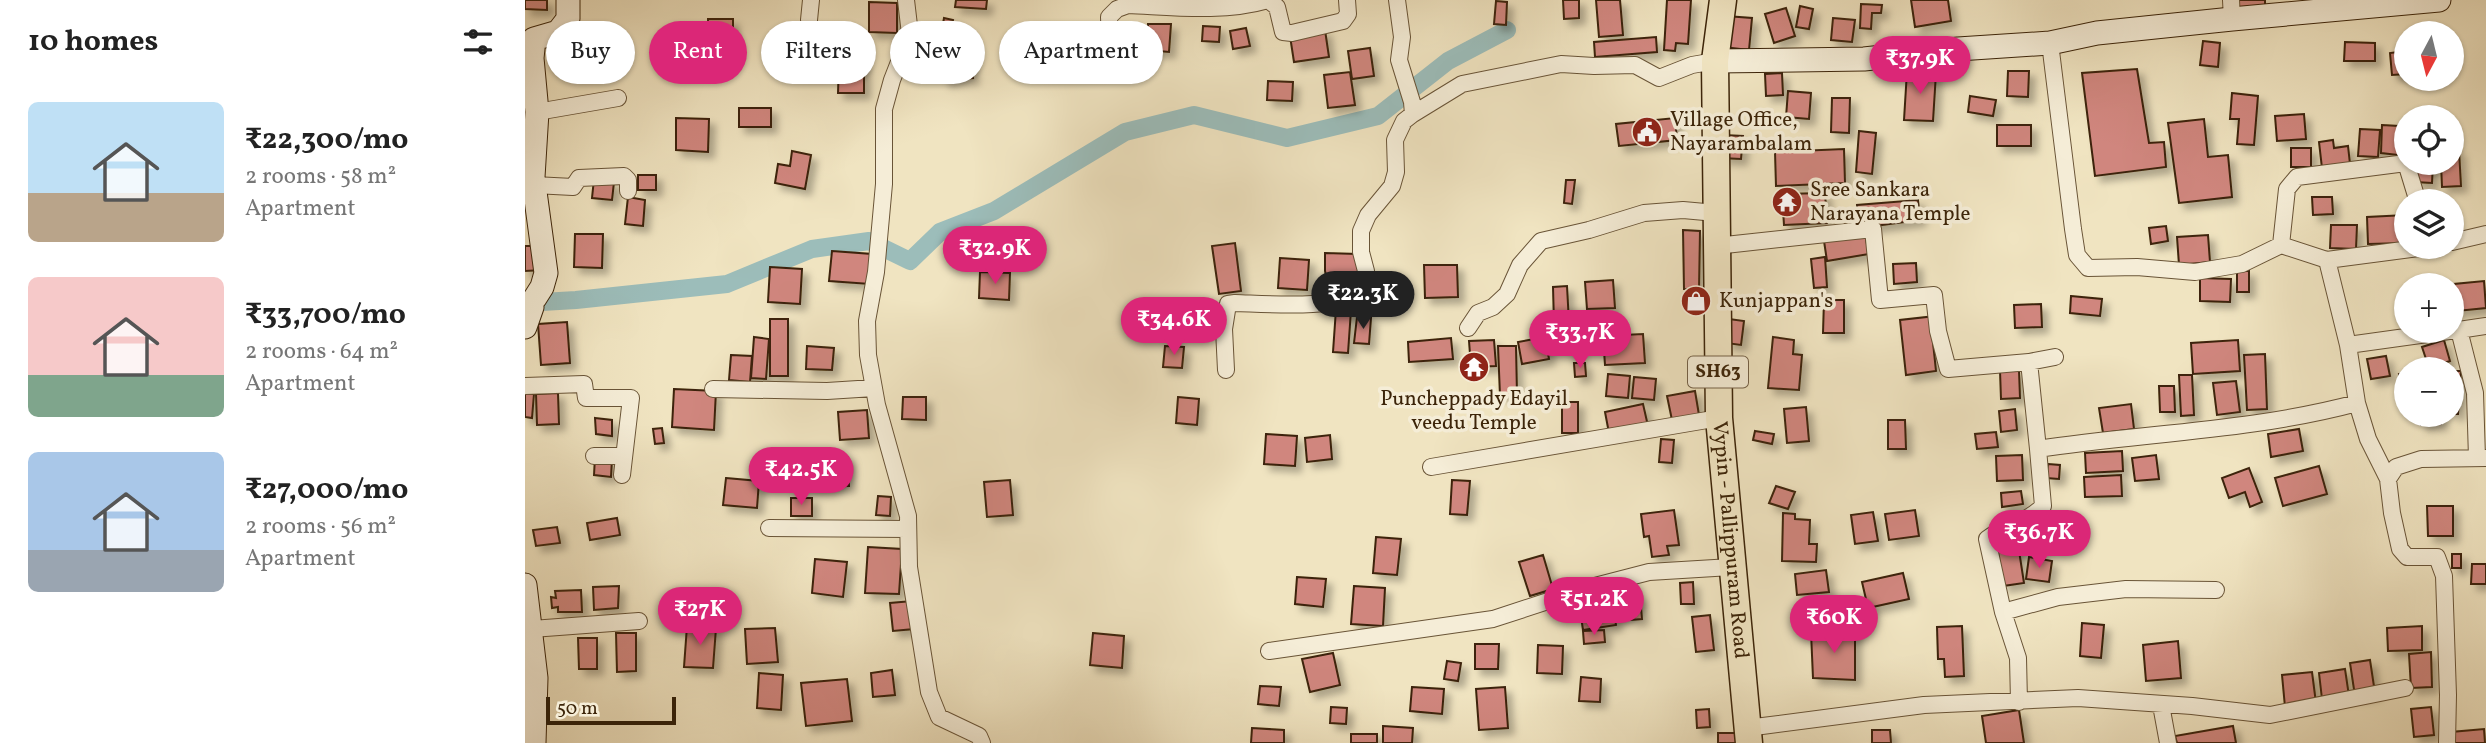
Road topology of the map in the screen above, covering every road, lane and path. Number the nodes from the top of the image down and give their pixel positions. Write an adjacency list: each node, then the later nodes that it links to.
1 (568, 0): 13 (street)
2 (811, 0): 11 (street)
3 (906, 0): 41 (street)
4 (1268, 0): 5 (street); 9 (street)
5 (1347, 0)
6 (1397, 0): 17 (street)
7 (1723, 0): 15 (main road, Vypin - Pallippuram Road / SH63)
8 (2439, 0): 10 (street)
9 (1173, 3): 12 (street)
10 (2232, 9): 14 (street)
11 (809, 20)
12 (1109, 21)
13 (530, 35): 18 (street)
14 (2050, 43): 15 (street); 26 (street)
15 (1715, 61): 17 (street); 22 (main road, Vypin - Pallippuram Road / SH63)
16 (618, 98): 18 (street)
17 (1412, 108): 39 (street)
18 (533, 123): 20 (street)
19 (2394, 165): 26 (street)
20 (534, 185): 21 (street); 24 (street)
21 (628, 191)
22 (1716, 214): 27 (main road, Vypin - Pallippuram Road / SH63); 32 (street)
23 (2486, 234): 25 (street)
24 (533, 235): 30 (street)
25 (2464, 239)
26 (2281, 245): 29 (street)
27 (1716, 246): 38 (street); 44 (main road, Vypin - Pallippuram Road / SH63)
28 (2394, 251): 29 (street)
29 (2327, 260): 36 (street)
30 (530, 311)
31 (2486, 326): 33 (street)
32 (1468, 328)
33 (2464, 329)
34 (2394, 338): 36 (street)
35 (2458, 343): 48 (street)
36 (2348, 345): 43 (street)
37 (2055, 357): 38 (street)
38 (2029, 362): 45 (street)
39 (1226, 370)
40 (525, 386): 47 (street)
41 (874, 388): 42 (street); 53 (street)
42 (713, 389)
43 (2357, 402): 45 (street); 51 (street)
44 (1719, 418): 49 (street); 54 (main road, Vypin - Pallippuram Road / SH63)
45 (2038, 449): 57 (street)
46 (594, 456): 47 (street)
47 (624, 456): 50 (street)
48 (2481, 458): 51 (street)
49 (1431, 467)
50 (622, 475)
51 (2388, 479): 68 (street)
52 (769, 528): 53 (street)
53 (908, 528): 66 (street)
54 (1731, 567): 60 (street); 64 (main road, Vypin - Pallippuram Road / SH63)
55 (525, 585): 59 (street)
56 (2216, 590): 57 (street)
57 (2003, 612): 62 (street)
58 (639, 621): 59 (street)
59 (532, 629): 65 (street)
60 (1269, 651)
61 (2405, 688): 63 (street)
62 (2019, 702): 63 (street); 64 (street)
63 (2161, 705): 67 (street)
64 (1748, 735)
65 (534, 743)
66 (982, 743)
67 (2168, 743)
68 (2447, 743)

